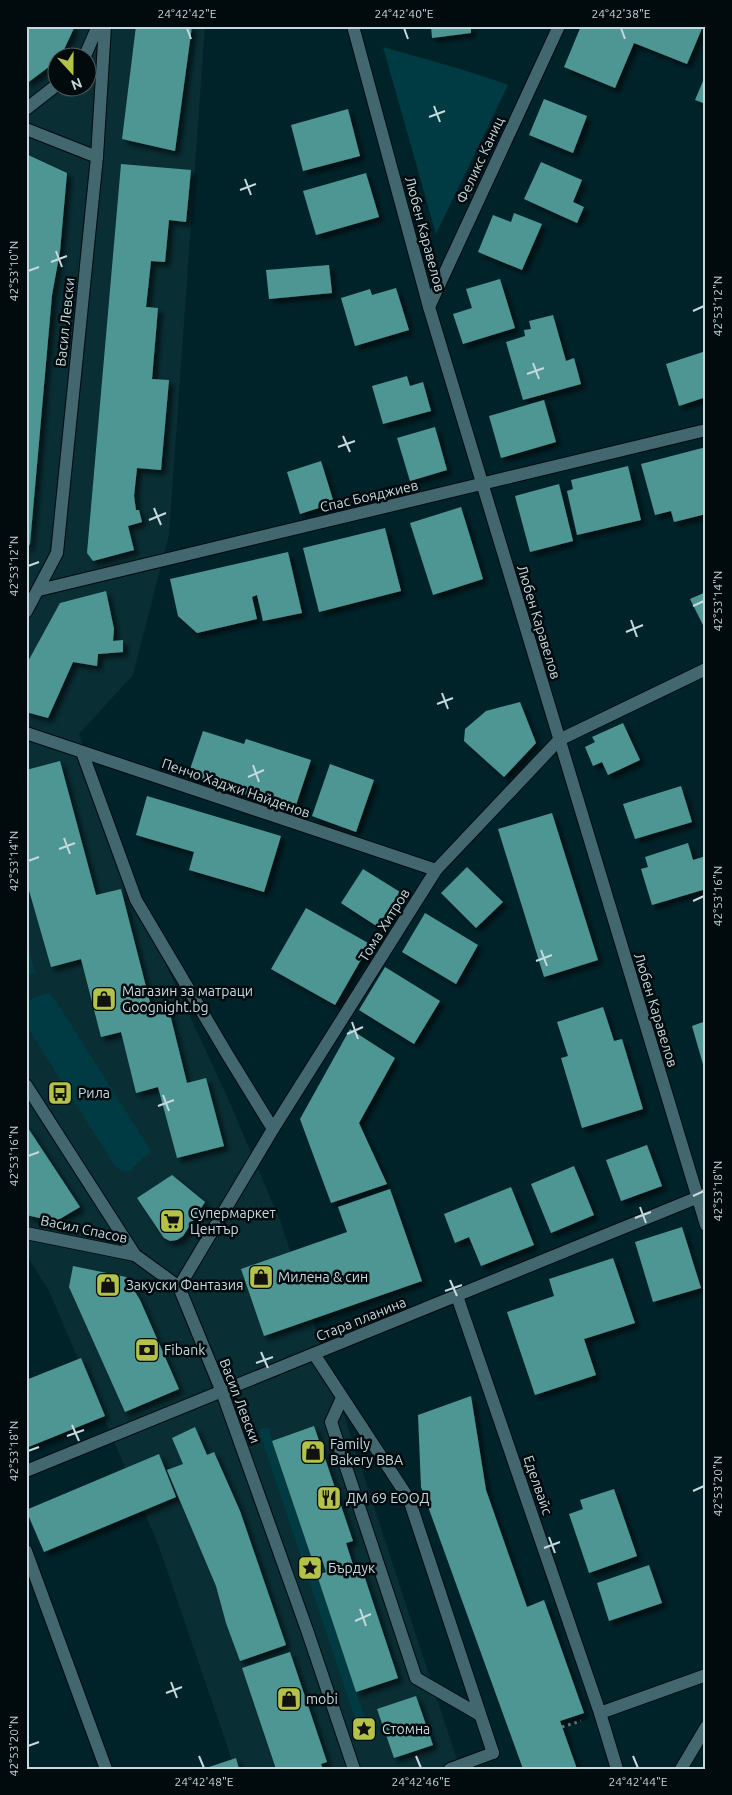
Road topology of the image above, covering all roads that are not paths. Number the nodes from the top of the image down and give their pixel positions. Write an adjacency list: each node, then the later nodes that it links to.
1 (98, 26): 5 (street)
2 (105, 26): 9 (street, Васил Левски)
3 (353, 26): 10 (street, Любен Каравелов)
4 (559, 26): 10 (street, Феликс Каниц)
5 (88, 48)
6 (48, 92): 7 (street)
7 (26, 109)
8 (26, 129): 9 (street)
9 (97, 157): 13 (street, Васил Левски)
10 (429, 307): 12 (street, Любен Каравелов)
11 (706, 430): 12 (street, Спас Бояджиев)
12 (482, 484): 13 (street, Спас Бояджиев); 17 (street, Любен Каравелов)
13 (39, 590): 14 (street, Васил Левски)
14 (26, 612)
15 (706, 669): 17 (street, Тома Хитров)
16 (26, 733): 18 (street, Пенчо Хаджи Найденов)
17 (559, 740): 19 (street, Тома Хитров); 22 (street, Любен Каравелов)
18 (82, 752): 19 (street, Пенчо Хаджи Найденов); 21 (street)
19 (436, 870): 21 (street, Тома Хитров)
20 (26, 1084): 25 (street)
21 (274, 1129): 26 (street, Тома Хитров)
22 (702, 1196): 23 (street, Любен Каравелов); 27 (street, Стара планина)
23 (706, 1224)
24 (26, 1233): 25 (street, Васил Спасов)
25 (135, 1255): 26 (street)
26 (178, 1287): 29 (street, Васил Левски)
27 (457, 1296): 28 (street, Стара планина); 34 (street, Еделвайс)
28 (314, 1354): 29 (street, Стара планина); 30 (street)
29 (222, 1392): 31 (street, Стара планина); 38 (street, Васил Левски)
30 (342, 1398): 35 (street); 35 (street)
31 (26, 1471)
32 (26, 1551): 37 (street)
33 (706, 1675): 34 (street)
34 (600, 1713): 40 (street, Еделвайс)
35 (480, 1715): 39 (street)
36 (706, 1727): 41 (street)
37 (106, 1769)
38 (354, 1769)
39 (450, 1769)
40 (617, 1769)
41 (681, 1769)

